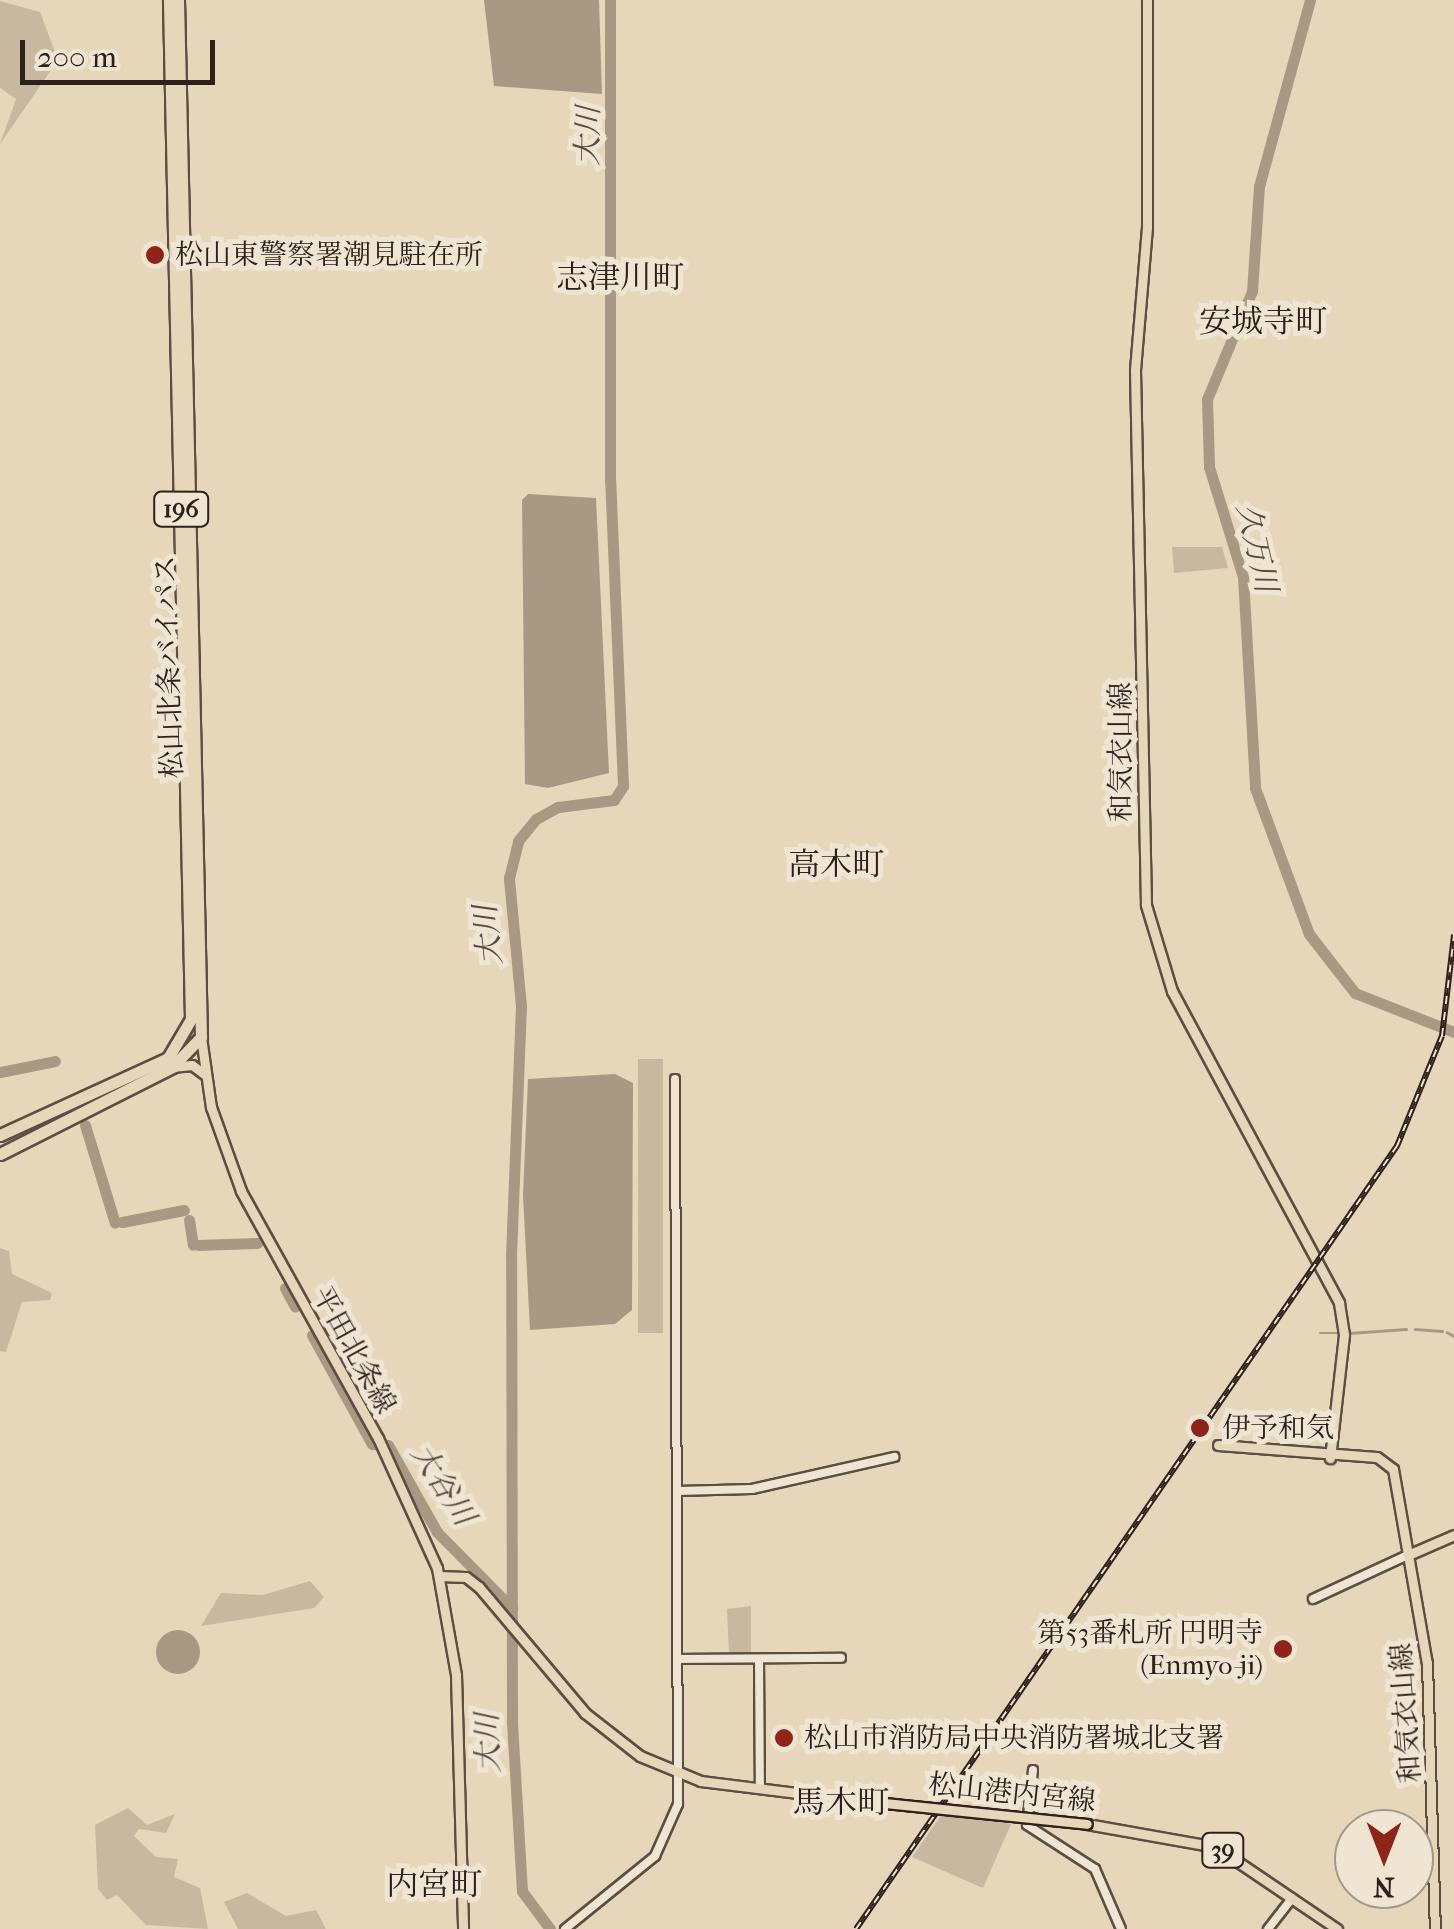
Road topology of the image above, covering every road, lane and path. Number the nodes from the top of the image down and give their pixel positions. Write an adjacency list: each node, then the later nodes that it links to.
1 (169, 0): 4 (highway, 松山北条バイパス / 196)
2 (178, 0): 5 (highway, 松山北条バイパス / 196)
3 (1148, 0): 13 (main road, 和気衣山線)
4 (191, 1018): 5 (highway, 196); 6 (highway)
5 (201, 1037): 6 (highway); 7 (main road, 平田北条線)
6 (170, 1062): 7 (main road); 9 (highway); 10 (highway)
7 (204, 1074): 17 (main road, 平田北条線)
8 (676, 1079): 14 (street)
9 (0, 1135)
10 (0, 1154)
11 (1218, 1444): 13 (main road)
12 (894, 1456): 14 (street)
13 (1330, 1458): 16 (main road, 和気衣山線)
14 (678, 1490): 19 (street)
15 (1454, 1534): 16 (main road)
16 (1408, 1555): 18 (street); 31 (main road, 和気衣山線)
17 (439, 1576): 23 (main road, 松山港内宮線 / 39); 26 (main road, 平田北条線)
18 (1313, 1599)
19 (679, 1658): 21 (street); 23 (street)
20 (842, 1658): 21 (street)
21 (759, 1659): 24 (street)
22 (1032, 1770): 28 (street)
23 (680, 1774): 24 (main road, 松山港内宮線 / 39); 27 (street)
24 (760, 1789): 25 (main road, 松山港内宮線 / 39, bridge)
25 (1292, 1898): 29 (street); 30 (main road, 松山港内宮線 / 39)
26 (463, 1929)
27 (565, 1929)
28 (1121, 1929)
29 (1268, 1929)
30 (1337, 1929)
31 (1435, 1929)

